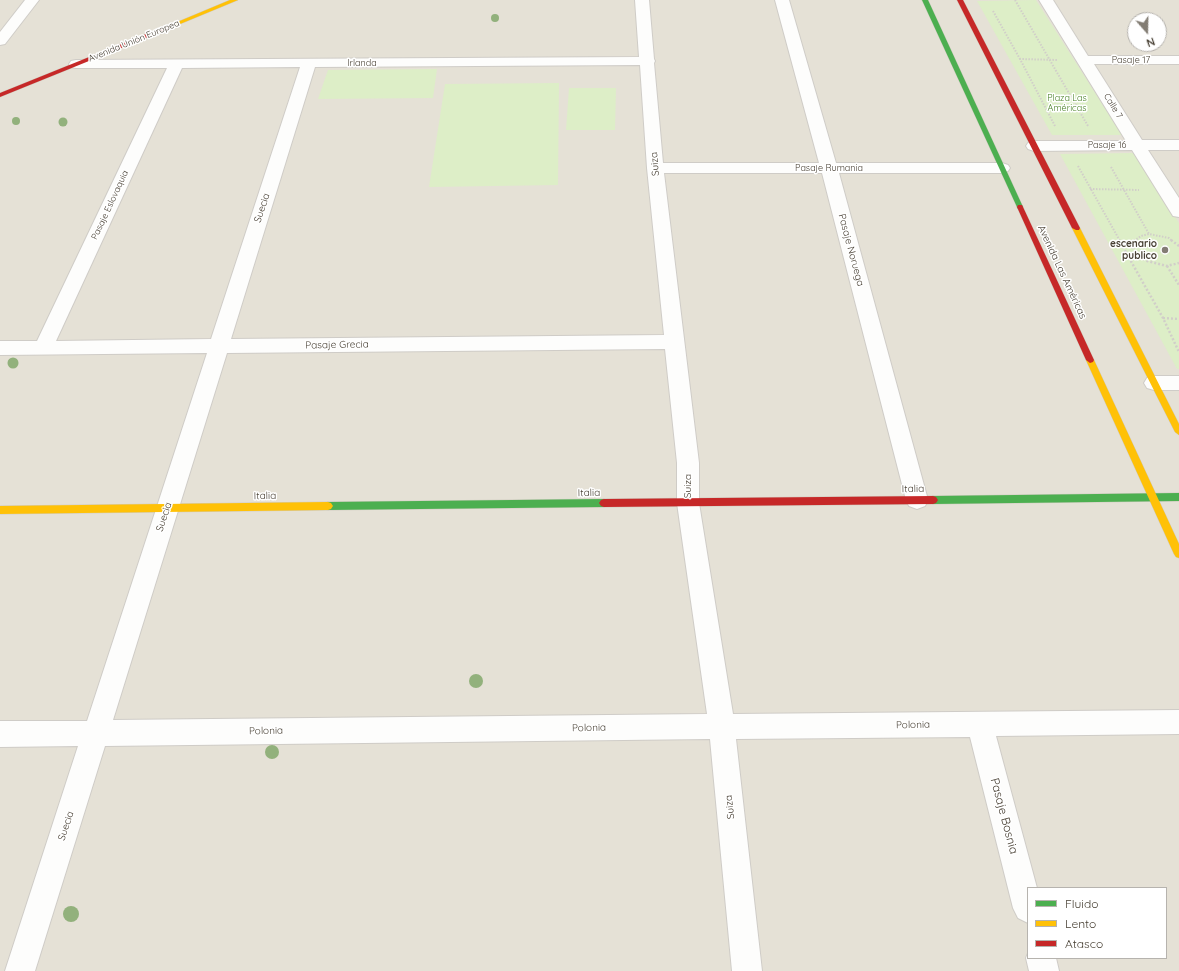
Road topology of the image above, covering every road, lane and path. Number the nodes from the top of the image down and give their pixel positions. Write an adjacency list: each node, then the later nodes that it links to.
1 (32, 0): 10 (street)
2 (235, 0): 18 (main road, Avenida Unión Europea)
3 (642, 0): 15 (street, Suiza)
4 (782, 0): 30 (street, Pasaje Noruega)
5 (925, 0): 31 (main road, Avenida Las Américas)
6 (960, 0): 26 (main road)
7 (1015, 0): 12 (path)
8 (1046, 0): 13 (street, Calle 7)
9 (990, 7): 11 (path)
10 (0, 40)
11 (1020, 59): 12 (path); 22 (path)
12 (1049, 60): 13 (path); 23 (path)
13 (1084, 60): 14 (street, Pasaje 17); 24 (street, Calle 7)
14 (1179, 60)
15 (648, 61): 17 (street, Irlanda); 29 (street, Suiza)
16 (177, 63): 17 (street, Irlanda); 18 (street, Irlanda); 46 (street, Pasaje Eslovaquia)
17 (309, 63): 44 (street, Suecia)
18 (76, 64): 19 (main road, Avenida Unión Europea)
19 (34, 81): 20 (main road, Avenida Unión Europea); 21 (main road, Avenida Unión Europea)
20 (0, 87)
21 (0, 95)
22 (1058, 132)
23 (1091, 132)
24 (1137, 145): 25 (street, Pasaje 16); 26 (street, Pasaje 16); 33 (street, Calle 7)
25 (1179, 145)
26 (1034, 146): 48 (main road)
27 (1077, 164): 32 (path)
28 (1110, 165): 34 (path)
29 (655, 168): 30 (street, Pasaje Rumania); 43 (street, Suiza)
30 (830, 168): 31 (street, Pasaje Rumania); 53 (street, Pasaje Noruega)
31 (1002, 168): 51 (main road, Avenida Las Américas)
32 (1089, 189): 34 (path); 41 (path)
33 (1165, 189): 34 (path); 35 (street, Calle 7)
34 (1125, 190): 36 (path)
35 (1179, 212)
36 (1149, 234): 37 (path); 39 (path)
37 (1179, 246)
38 (1179, 262): 39 (path)
39 (1167, 266): 40 (path)
40 (1179, 286)
41 (1163, 318): 42 (path); 47 (path)
42 (1179, 319)
43 (673, 342): 44 (street, Pasaje Grecia); 54 (street, Suiza)
44 (218, 346): 46 (street, Pasaje Grecia); 55 (street, Suecia)
45 (0, 348): 46 (street, Pasaje Grecia)
46 (43, 348)
47 (1179, 352)
48 (1154, 383): 49 (street); 50 (main road)
49 (1179, 383)
50 (1179, 432)
51 (1153, 497): 52 (main road, Italia); 53 (main road, Italia); 57 (main road, Avenida Las Américas)
52 (1179, 497)
53 (917, 500): 54 (main road, Italia)
54 (688, 503): 55 (main road, Italia); 60 (street, Suiza)
55 (167, 508): 56 (main road, Italia); 61 (street, Suecia)
56 (0, 510)
57 (1179, 554)
58 (1179, 722): 59 (street, Polonia)
59 (980, 725): 60 (street, Polonia); 63 (street, Pasaje Bosnia)
60 (722, 727): 61 (street, Polonia); 66 (street, Suiza)
61 (95, 733): 62 (street, Polonia); 65 (street, Suecia)
62 (0, 734)
63 (1027, 904)
64 (1041, 959): 67 (street)
65 (20, 971)
66 (747, 971)
67 (1044, 971)

